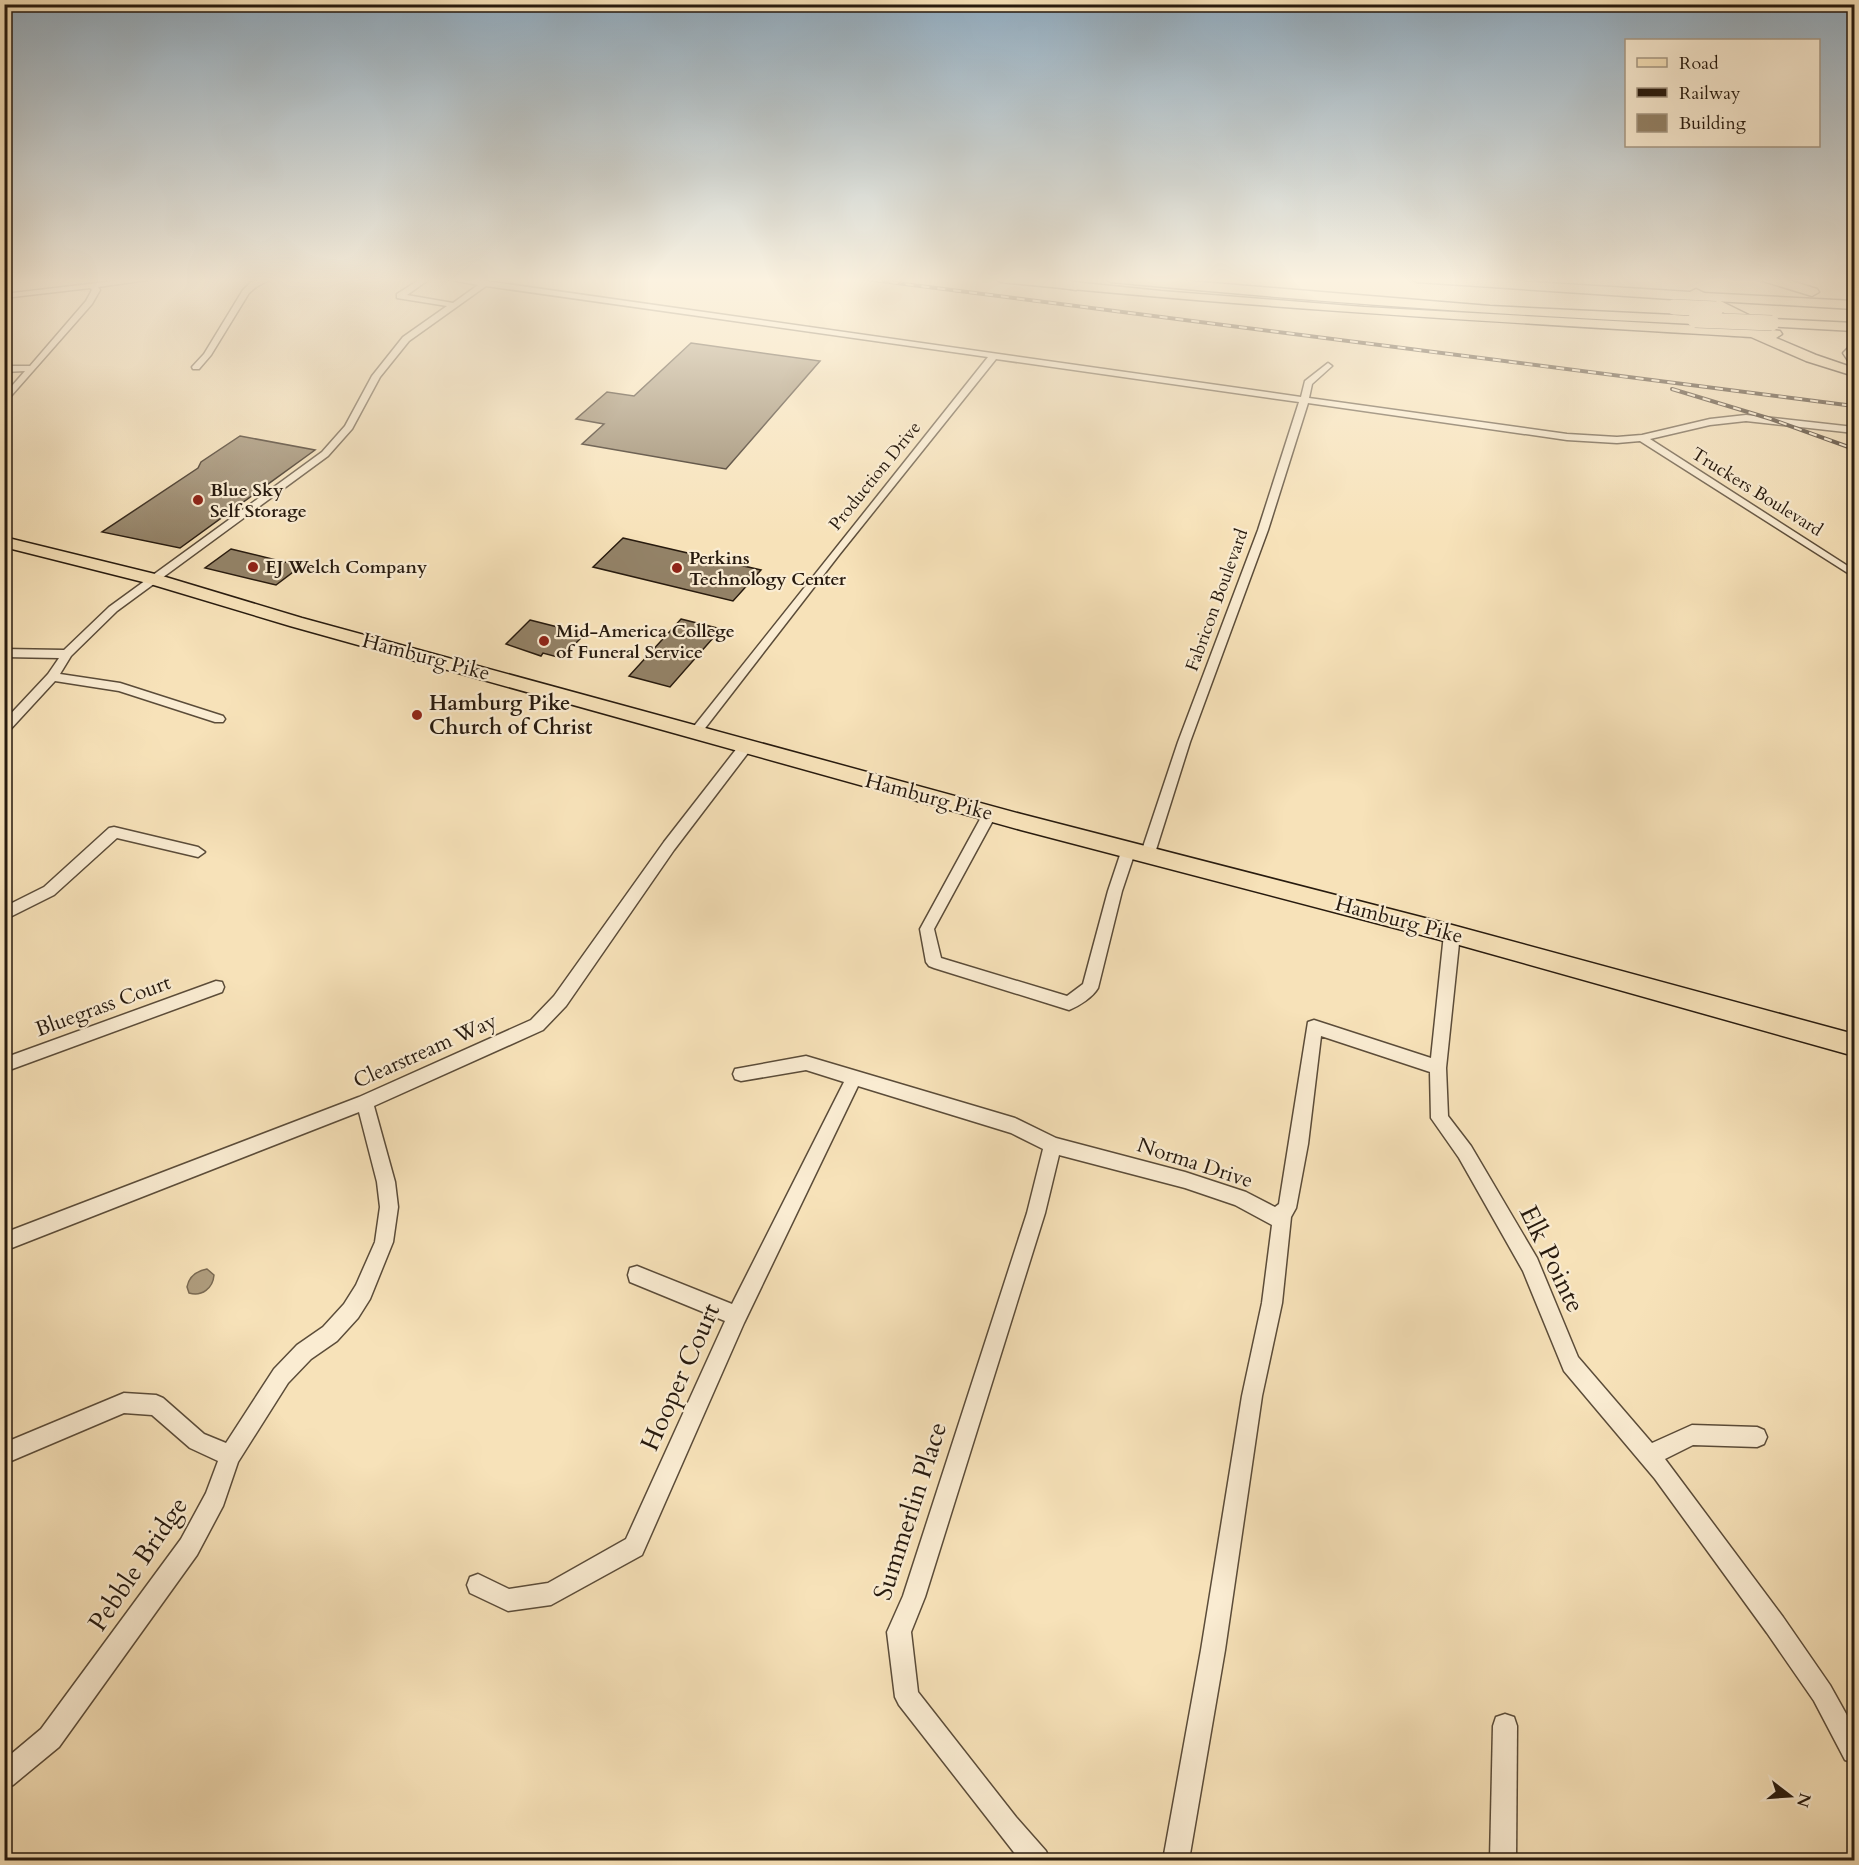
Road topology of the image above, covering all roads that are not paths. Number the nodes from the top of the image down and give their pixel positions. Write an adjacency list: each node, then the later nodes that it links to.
1 (36, 365): 7 (street)
2 (385, 365): 16 (street)
3 (986, 365): 22 (street, Production Drive)
4 (1060, 365): 11 (street)
5 (1833, 365): 9 (main road)
6 (1328, 366): 11 (street, Fabricon Boulevard)
7 (33, 368): 8 (street); 10 (street)
8 (4, 369)
9 (1854, 372)
10 (4, 400)
11 (1304, 402): 13 (street); 25 (street, Fabricon Boulevard)
12 (1854, 430): 13 (street)
13 (1642, 438): 15 (street, Truckers Boulevard)
14 (4, 542): 16 (main road, Hamburg Pike)
15 (1854, 574)
16 (153, 579): 18 (street); 22 (main road, Hamburg Pike)
17 (4, 653): 18 (street)
18 (68, 654): 19 (street)
19 (52, 677): 20 (street); 21 (street)
20 (219, 719)
21 (4, 729)
22 (695, 733): 23 (main road, Hamburg Pike)
23 (746, 746): 24 (main road, Hamburg Pike); 35 (street, Clearstream Way)
24 (990, 813): 25 (main road, Hamburg Pike); 25 (street, Fabricon Boulevard)
25 (1138, 851): 28 (main road, Hamburg Pike)
26 (198, 852): 27 (street)
27 (4, 914)
28 (1452, 934): 30 (main road, Hamburg Pike); 32 (street, Elk Pointe)
29 (216, 987): 31 (street, Bluegrass Court)
30 (1854, 1045)
31 (4, 1065)
32 (1438, 1068): 37 (street); 44 (street, Elk Pointe)
33 (741, 1074): 34 (street, Norma Drive)
34 (855, 1076): 36 (street, Norma Drive); 40 (street, Hooper Court)
35 (365, 1102): 38 (street, Clearstream Way); 43 (street, Pebble Bridge)
36 (1053, 1145): 37 (street, Norma Drive); 49 (street, Summerlin Place)
37 (1282, 1214): 50 (street)
38 (4, 1242)
39 (637, 1275): 40 (street)
40 (737, 1316): 45 (street, Hooper Court)
41 (1757, 1437): 44 (street)
42 (4, 1454): 43 (street)
43 (230, 1456): 48 (street, Pebble Bridge)
44 (1648, 1456): 47 (street, Elk Pointe)
45 (478, 1585)
46 (1505, 1726): 51 (street)
47 (1854, 1751)
48 (4, 1776)
49 (1037, 1860)
50 (1176, 1860)
51 (1503, 1860)

